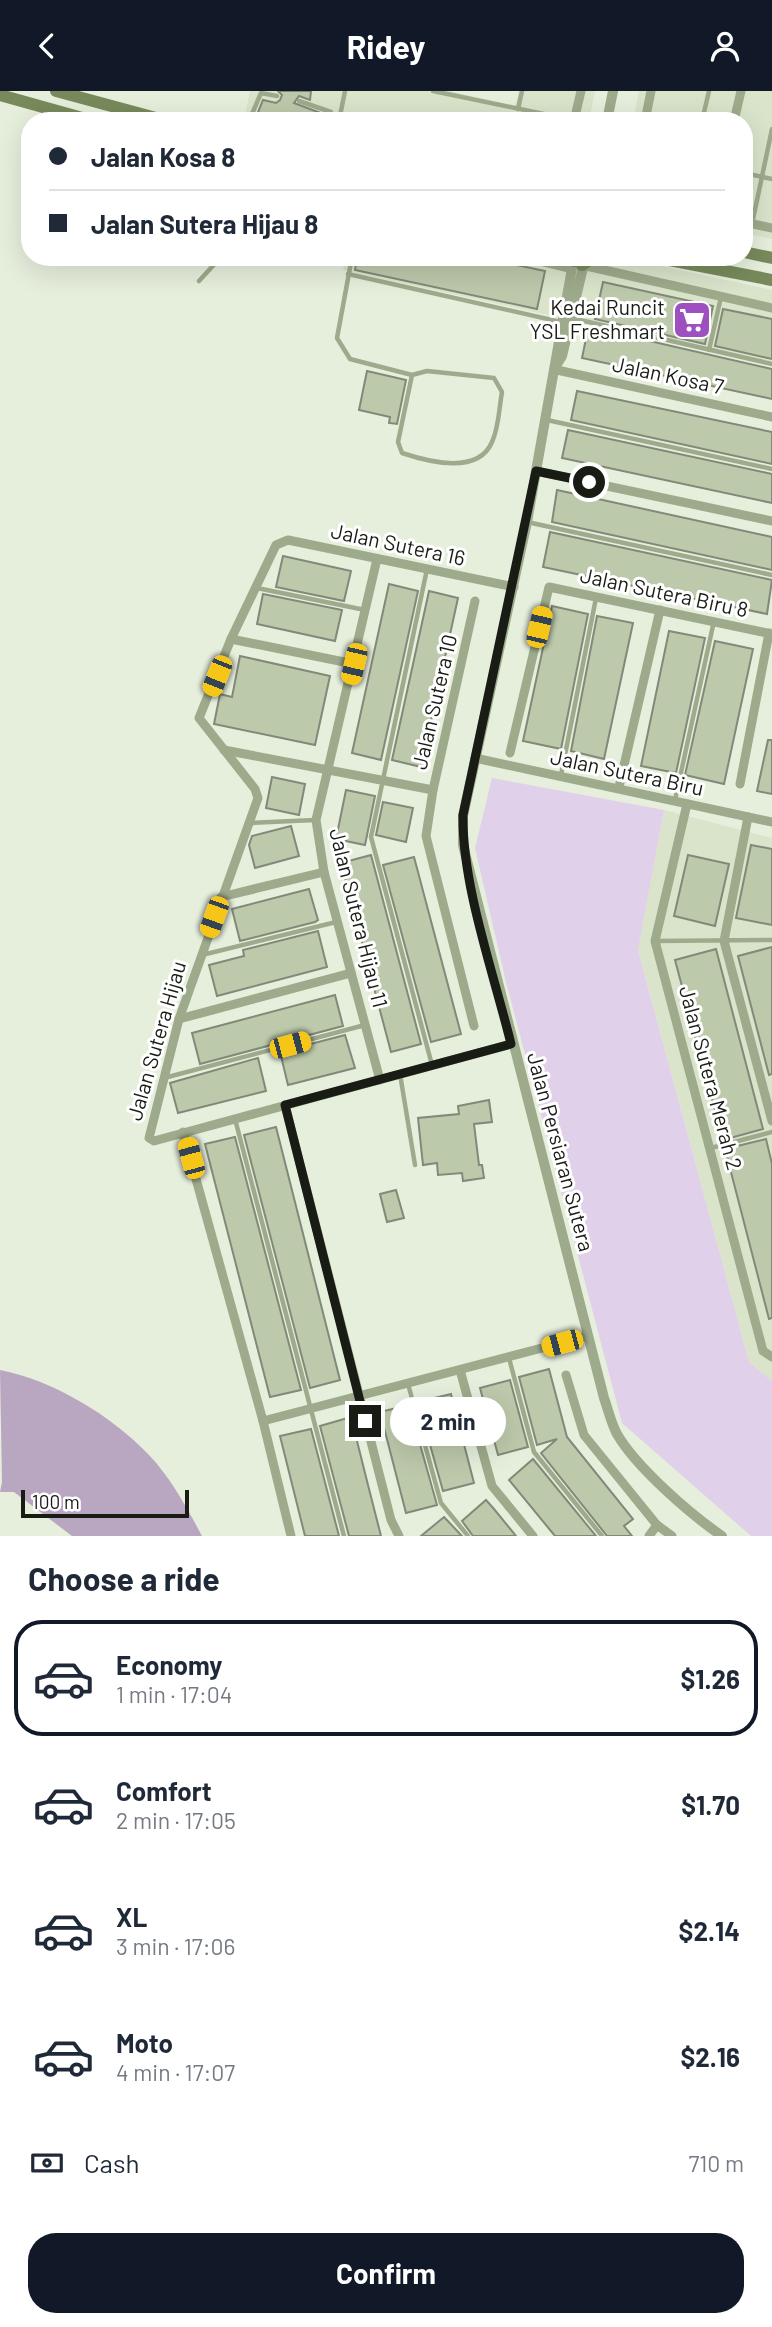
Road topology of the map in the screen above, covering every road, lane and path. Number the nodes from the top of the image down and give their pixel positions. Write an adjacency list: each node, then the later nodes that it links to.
1 (56, 91): 15 (main road)
2 (345, 91): 18 (lane)
3 (433, 91): 13 (lane)
4 (522, 91): 13 (lane)
5 (580, 91): 20 (street)
6 (613, 91): 21 (street)
7 (651, 91): 22 (street)
8 (709, 91): 23 (lane)
9 (741, 91): 24 (street)
10 (1, 96): 14 (main road)
11 (277, 96): 16 (lane)
12 (299, 101): 17 (lane)
13 (518, 109): 19 (lane)
14 (60, 112)
15 (134, 112)
16 (253, 112)
17 (331, 112)
18 (341, 112)
19 (532, 112)
20 (576, 112)
21 (609, 112)
22 (647, 112)
23 (704, 112)
24 (736, 112)
25 (772, 129): 27 (lane)
26 (753, 175): 27 (lane)
27 (762, 177): 28 (lane); 29 (lane)
28 (772, 179)
29 (753, 207)
30 (753, 224): 31 (street)
31 (772, 228)
32 (753, 254): 33 (main road)
33 (772, 258)
34 (213, 266): 41 (lane)
35 (350, 266): 39 (lane)
36 (576, 266): 44 (street, Jalan Persiaran Sutera)
37 (598, 266): 42 (street)
38 (700, 266): 40 (main road)
39 (348, 274): 44 (lane); 48 (lane)
40 (772, 280)
41 (199, 281)
42 (722, 296): 43 (street); 45 (lane)
43 (772, 308)
44 (566, 320): 45 (lane); 47 (street, Jalan Persiaran Sutera)
45 (709, 350): 46 (lane)
46 (772, 363)
47 (557, 367): 49 (street, Jalan Kosa 7); 50 (street, Jalan Persiaran Sutera)
48 (412, 375): 48 (lane)
49 (772, 417)
50 (547, 420): 51 (lane); 52 (street, Jalan Persiaran Sutera)
51 (772, 469)
52 (536, 471): 53 (street); 54 (street, Jalan Persiaran Sutera)
53 (772, 521)
54 (527, 522): 58 (lane); 60 (street, Jalan Persiaran Sutera)
55 (276, 545): 56 (street, Jalan Sutera 16); 59 (street, Jalan Sutera Hijau)
56 (377, 559): 57 (street, Jalan Sutera 16); 64 (street, Jalan Sutera Hijau 11)
57 (427, 569): 60 (street, Jalan Sutera 16); 74 (lane)
58 (772, 575)
59 (256, 587): 64 (lane); 67 (street, Jalan Sutera Hijau)
60 (514, 587): 71 (street, Jalan Persiaran Sutera)
61 (597, 597): 63 (street, Jalan Sutera Biru 8); 70 (street, Jalan Sutera Biru 8); 73 (lane)
62 (475, 601): 77 (street, Jalan Sutera 10)
63 (660, 610): 65 (street, Jalan Sutera Biru 8); 76 (street)
64 (366, 611): 68 (street, Jalan Sutera Hijau 11)
65 (714, 621): 66 (street, Jalan Sutera Biru 8); 78 (lane)
66 (771, 633): 75 (street)
67 (232, 639): 68 (street); 69 (street, Jalan Sutera Hijau)
68 (354, 664): 72 (street, Jalan Sutera Hijau 11)
69 (224, 750): 72 (street, Jalan Sutera 10); 82 (street, Jalan Sutera Hijau)
70 (510, 753)
71 (475, 758): 73 (street, Jalan Sutera Biru); 95 (street, Jalan Persiaran Sutera)
72 (330, 768): 74 (street, Jalan Sutera 10); 81 (street, Jalan Sutera Hijau 11)
73 (560, 775): 76 (street, Jalan Sutera Biru)
74 (383, 779): 77 (street, Jalan Sutera 10); 96 (lane)
75 (740, 784)
76 (619, 787): 78 (street, Jalan Sutera Biru)
77 (433, 790): 94 (street)
78 (675, 801): 79 (street, Jalan Sutera Biru)
79 (687, 804): 80 (street, Jalan Sutera Biru); 88 (street, Jalan Sutera Merah 2)
80 (748, 817): 83 (street, Jalan Sutera Biru); 89 (street)
81 (316, 820): 82 (lane); 84 (street, Jalan Sutera Hijau 11)
82 (247, 823): 85 (street, Jalan Sutera Hijau)
83 (772, 823)
84 (324, 872): 85 (street); 86 (street, Jalan Sutera Hijau 11)
85 (221, 897): 90 (street, Jalan Sutera Hijau)
86 (337, 922): 90 (lane); 91 (street, Jalan Sutera Hijau 11)
87 (772, 940): 89 (lane)
88 (655, 941): 89 (lane); 105 (street, Jalan Sutera Merah 2)
89 (724, 941): 102 (street)
90 (200, 956): 92 (street, Jalan Sutera Hijau)
91 (351, 973): 92 (street); 93 (street, Jalan Sutera Hijau 11)
92 (179, 1019): 98 (street, Jalan Sutera Hijau)
93 (366, 1025): 98 (lane); 99 (street, Jalan Sutera Hijau 11)
94 (474, 1026)
95 (511, 1044): 96 (street); 107 (street, Jalan Persiaran Sutera)
96 (432, 1065): 97 (street)
97 (400, 1074): 99 (street); 106 (lane)
98 (164, 1077): 103 (street, Jalan Sutera Hijau)
99 (380, 1080): 100 (street)
100 (285, 1105): 101 (street); 114 (street)
101 (235, 1118): 103 (street); 115 (lane)
102 (772, 1121)
103 (183, 1132): 116 (street)
104 (772, 1132): 105 (lane)
105 (710, 1148): 108 (street, Jalan Sutera Merah 2)
106 (415, 1165)
107 (588, 1336): 109 (street); 126 (street, Jalan Persiaran Sutera)
108 (768, 1348): 110 (street, Jalan Sutera Merah 2)
109 (509, 1357): 111 (street); 123 (lane)
110 (772, 1357)
111 (460, 1370): 113 (street); 122 (street)
112 (566, 1375): 117 (street)
113 (408, 1383): 114 (street); 121 (lane)
114 (358, 1396): 115 (street); 120 (street)
115 (312, 1408): 116 (street); 119 (lane)
116 (263, 1421): 118 (street)
117 (657, 1525): 124 (street); 125 (street)
118 (291, 1536)
119 (344, 1536)
120 (399, 1536)
121 (468, 1536)
122 (533, 1536)
123 (602, 1536)
124 (649, 1536)
125 (672, 1536)
126 (722, 1536)

